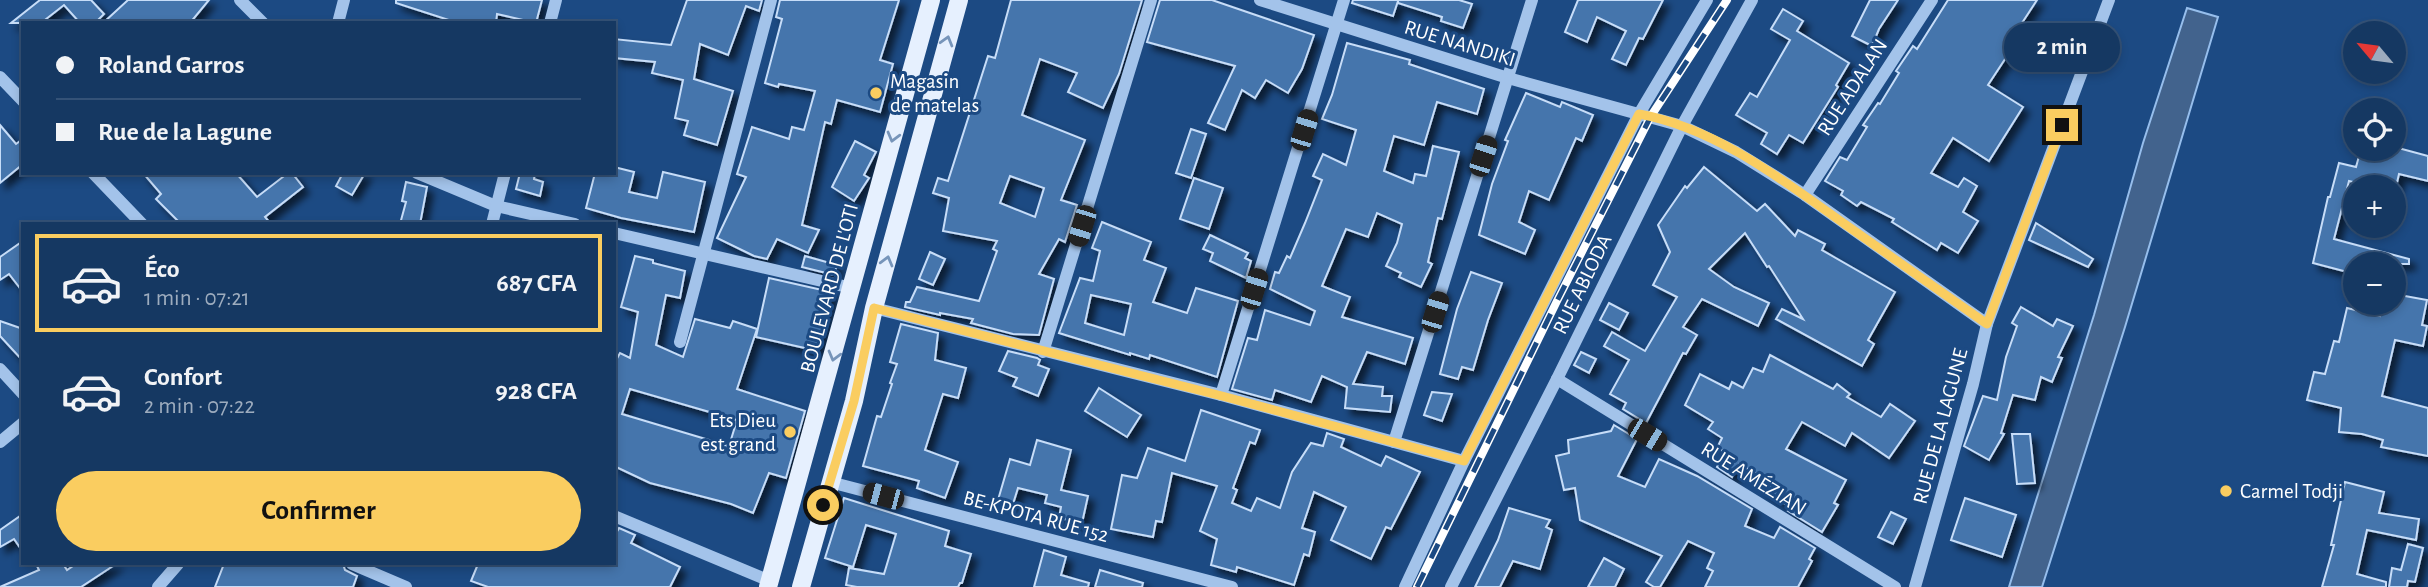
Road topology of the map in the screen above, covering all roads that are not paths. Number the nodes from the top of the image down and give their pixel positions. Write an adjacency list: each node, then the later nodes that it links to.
1 (240, 0): 15 (street)
2 (344, 0): 16 (street)
3 (556, 0): 17 (street)
4 (771, 0): 33 (street)
5 (931, 0): 34 (main road, BOULEVARD DE L'OTI, one-way to 34)
6 (959, 0): 35 (main road, one-way to 6)
7 (1151, 0): 38 (street)
8 (1260, 0): 18 (street, RUE NANDIKI)
9 (1344, 0): 18 (street)
10 (1532, 0): 20 (street)
11 (1707, 0): 22 (street)
12 (1752, 0): 23 (street, RUE ABLODA)
13 (1932, 0): 27 (street, RUE ADALAN)
14 (2109, 0): 36 (street, RUE DE LA LAGUNE)
15 (261, 21)
16 (339, 21)
17 (551, 21)
18 (1337, 24): 20 (street, RUE NANDIKI); 42 (street)
19 (0, 77): 21 (street)
20 (1508, 78): 22 (street, RUE NANDIKI); 45 (street)
21 (21, 98)
22 (1645, 115): 23 (street, RUE NANDIKI); 46 (street)
23 (1682, 126): 27 (street, RUE NANDIKI); 40 (street, RUE ABLODA)
24 (95, 175): 29 (street)
25 (422, 175): 28 (street)
26 (504, 175): 28 (street)
27 (1805, 195): 36 (street, RUE NANDIKI)
28 (496, 206): 30 (street); 31 (street)
29 (140, 222)
30 (492, 222)
31 (566, 222)
32 (616, 233): 33 (street)
33 (702, 253): 34 (street); 37 (street)
34 (852, 288): 51 (main road, BOULEVARD DE L'OTI, one-way to 51)
35 (874, 308): 38 (street); 47 (main road)
36 (1987, 324): 59 (street, RUE DE LA LAGUNE)
37 (680, 342)
38 (1043, 352): 42 (street)
39 (0, 369): 41 (street)
40 (1557, 379): 57 (street, RUE ABLODA); 58 (street, RUE AMÉZIAN)
41 (21, 392)
42 (1222, 396): 45 (street)
43 (21, 426): 44 (street)
44 (0, 442)
45 (1394, 442): 46 (street)
46 (1464, 461): 56 (street)
47 (830, 482): 54 (main road); 55 (street, BE-KPOTA RUE 152)
48 (616, 517): 51 (street)
49 (177, 565): 52 (street)
50 (354, 565): 53 (street)
51 (769, 584)
52 (158, 587)
53 (406, 587)
54 (801, 587)
55 (1231, 587)
56 (1405, 587)
57 (1451, 587)
58 (1895, 587)
59 (1915, 587)

